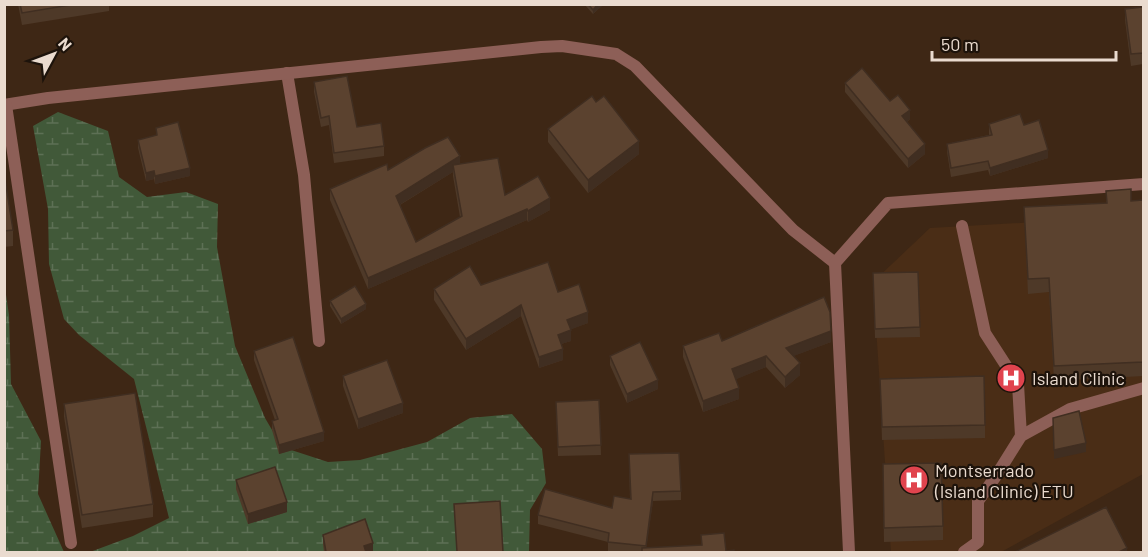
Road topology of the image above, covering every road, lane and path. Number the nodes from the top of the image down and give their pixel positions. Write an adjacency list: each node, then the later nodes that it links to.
1 (286, 73): 2 (street); 5 (street); 6 (street)
2 (5, 105): 9 (street)
3 (1143, 184): 5 (street)
4 (962, 226): 8 (street)
5 (835, 263): 10 (street)
6 (319, 341)
7 (1143, 388): 8 (street)
8 (1021, 436): 11 (street)
9 (71, 543)
10 (849, 552)
11 (964, 552)

